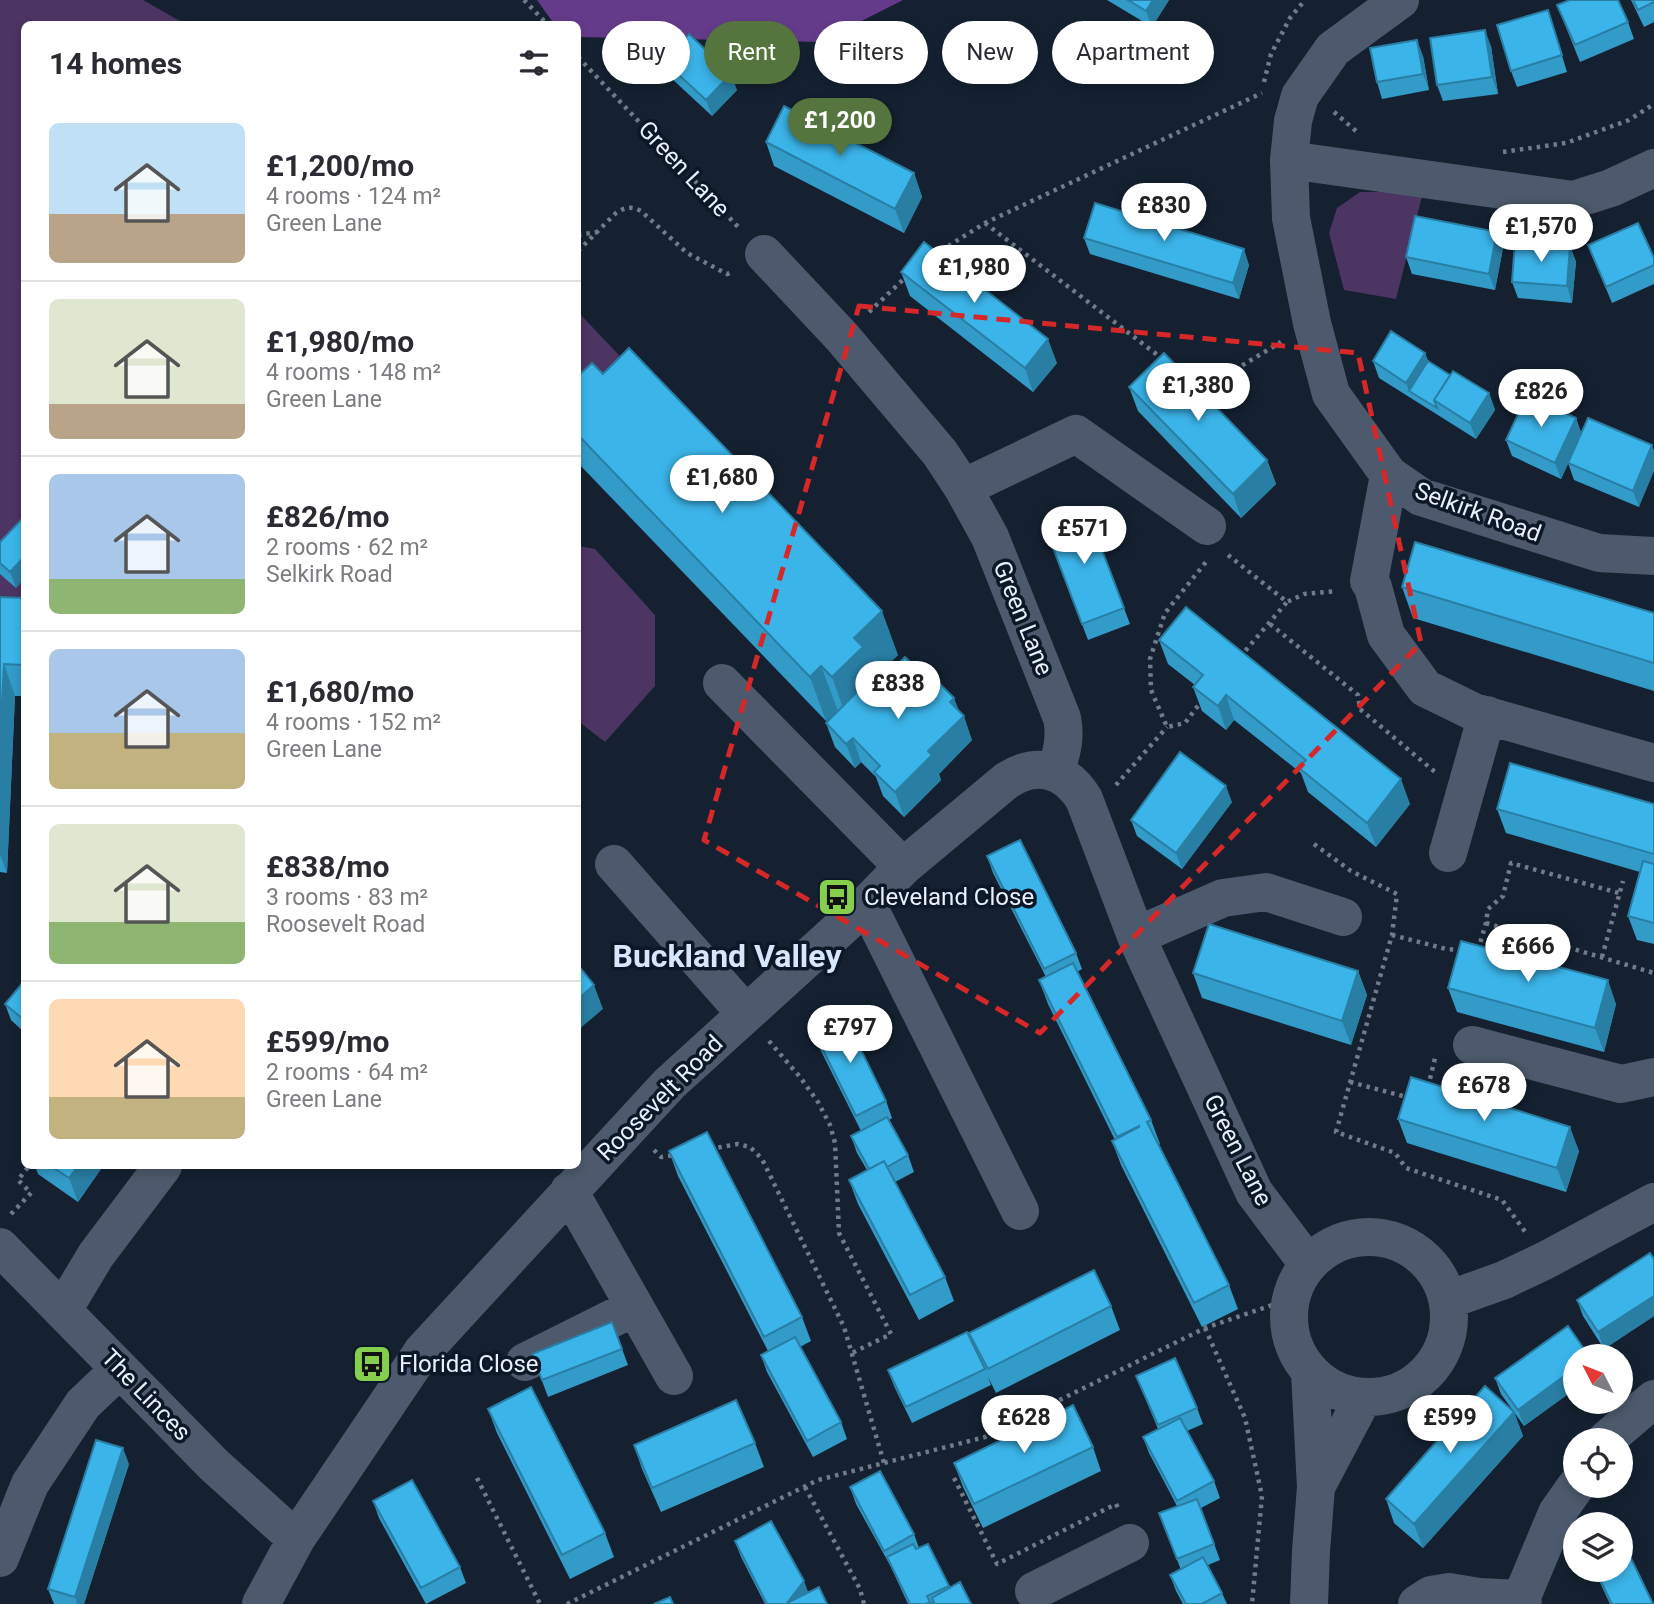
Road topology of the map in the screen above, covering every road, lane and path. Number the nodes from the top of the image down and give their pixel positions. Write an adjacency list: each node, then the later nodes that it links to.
1 (524, 0): 4 (path)
2 (1305, 0): 7 (path)
3 (1400, 0): 6 (street)
4 (544, 21)
5 (581, 60): 17 (path, Green Lane)
6 (1304, 91): 7 (path); 9 (path); 11 (street, Selkirk Road)
7 (1262, 93): 13 (path)
8 (1654, 104): 10 (path)
9 (1363, 137)
10 (1494, 153)
11 (1289, 160): 12 (street); 20 (street, Selkirk Road)
12 (1654, 168)
13 (985, 223): 18 (path); 22 (path)
14 (597, 232): 15 (path); 16 (path); 17 (path)
15 (581, 235)
16 (581, 248)
17 (764, 254): 21 (street, Green Lane)
18 (931, 257)
19 (911, 272): 21 (path)
20 (1312, 323): 23 (path); 24 (street, Selkirk Road)
21 (842, 337): 25 (street, Green Lane)
22 (1170, 364)
23 (1181, 373)
24 (1389, 475): 27 (street, Selkirk Road); 28 (street)
25 (963, 488): 26 (street); 37 (street, Green Lane)
26 (1212, 536): 29 (path); 35 (path)
27 (1654, 556)
28 (1373, 587): 29 (path); 34 (street)
29 (1287, 602): 30 (path)
30 (1270, 624): 31 (path); 38 (path)
31 (1234, 663)
32 (722, 683): 43 (street)
33 (1207, 695): 35 (path)
34 (1487, 715): 36 (street); 38 (street)
35 (1167, 727): 39 (path)
36 (1654, 763)
37 (1055, 772): 39 (street, Green Lane); 43 (street, Roosevelt Road)
38 (1466, 790): 41 (street)
39 (1090, 814): 50 (street, Green Lane)
40 (1314, 844): 49 (path)
41 (1448, 853)
42 (614, 864): 53 (street)
43 (903, 867): 46 (street, Roosevelt Road)
44 (1623, 881): 45 (path)
45 (1619, 893): 48 (path); 51 (path)
46 (867, 904): 53 (street, Roosevelt Road); 66 (street)
47 (1343, 916): 50 (street)
48 (1486, 923): 49 (path); 51 (path)
49 (1392, 935): 56 (path)
50 (1136, 936): 69 (street, Green Lane)
51 (1602, 957): 52 (path)
52 (1654, 973)
53 (746, 1014): 59 (street, Roosevelt Road); 75 (path)
54 (1472, 1045): 55 (street); 57 (path)
55 (1654, 1077)
56 (1350, 1082): 58 (path); 68 (path)
57 (1421, 1093)
58 (1414, 1099)
59 (630, 1126): 61 (path); 64 (street, Roosevelt Road)
60 (699, 1150): 75 (path)
61 (686, 1153)
62 (27, 1169): 67 (path)
63 (161, 1169): 73 (street)
64 (569, 1191): 72 (street); 89 (street, Roosevelt Road)
65 (1654, 1202): 68 (street)
66 (1020, 1211)
67 (4, 1232): 73 (street, The Linces)
68 (1546, 1260): 71 (street)
69 (1308, 1264): 70 (street); 71 (street)
70 (1290, 1300): 74 (path); 78 (street)
71 (1448, 1300): 80 (street)
72 (635, 1307): 76 (street); 79 (street)
73 (63, 1310): 77 (street, The Linces)
74 (1205, 1328): 83 (path); 98 (path)
75 (852, 1353): 83 (path)
76 (525, 1362)
77 (120, 1369): 89 (street, The Linces); 91 (street)
78 (1310, 1373): 80 (street); 87 (street)
79 (674, 1376)
80 (1363, 1398): 87 (street)
81 (1654, 1399): 82 (street)
82 (1620, 1428)
83 (884, 1463): 86 (path)
84 (477, 1478): 95 (path)
85 (954, 1478): 90 (path)
86 (804, 1487): 96 (path); 97 (path)
87 (1316, 1487): 99 (street)
88 (1568, 1498): 93 (street)
89 (296, 1539): 94 (street, Roosevelt Road)
90 (1130, 1543): 92 (street)
91 (0, 1558)
92 (1059, 1590)
93 (1522, 1602): 100 (street)
94 (261, 1604)
95 (540, 1604)
96 (567, 1604)
97 (864, 1604)
98 (1252, 1604)
99 (1309, 1604)
100 (1417, 1604)

